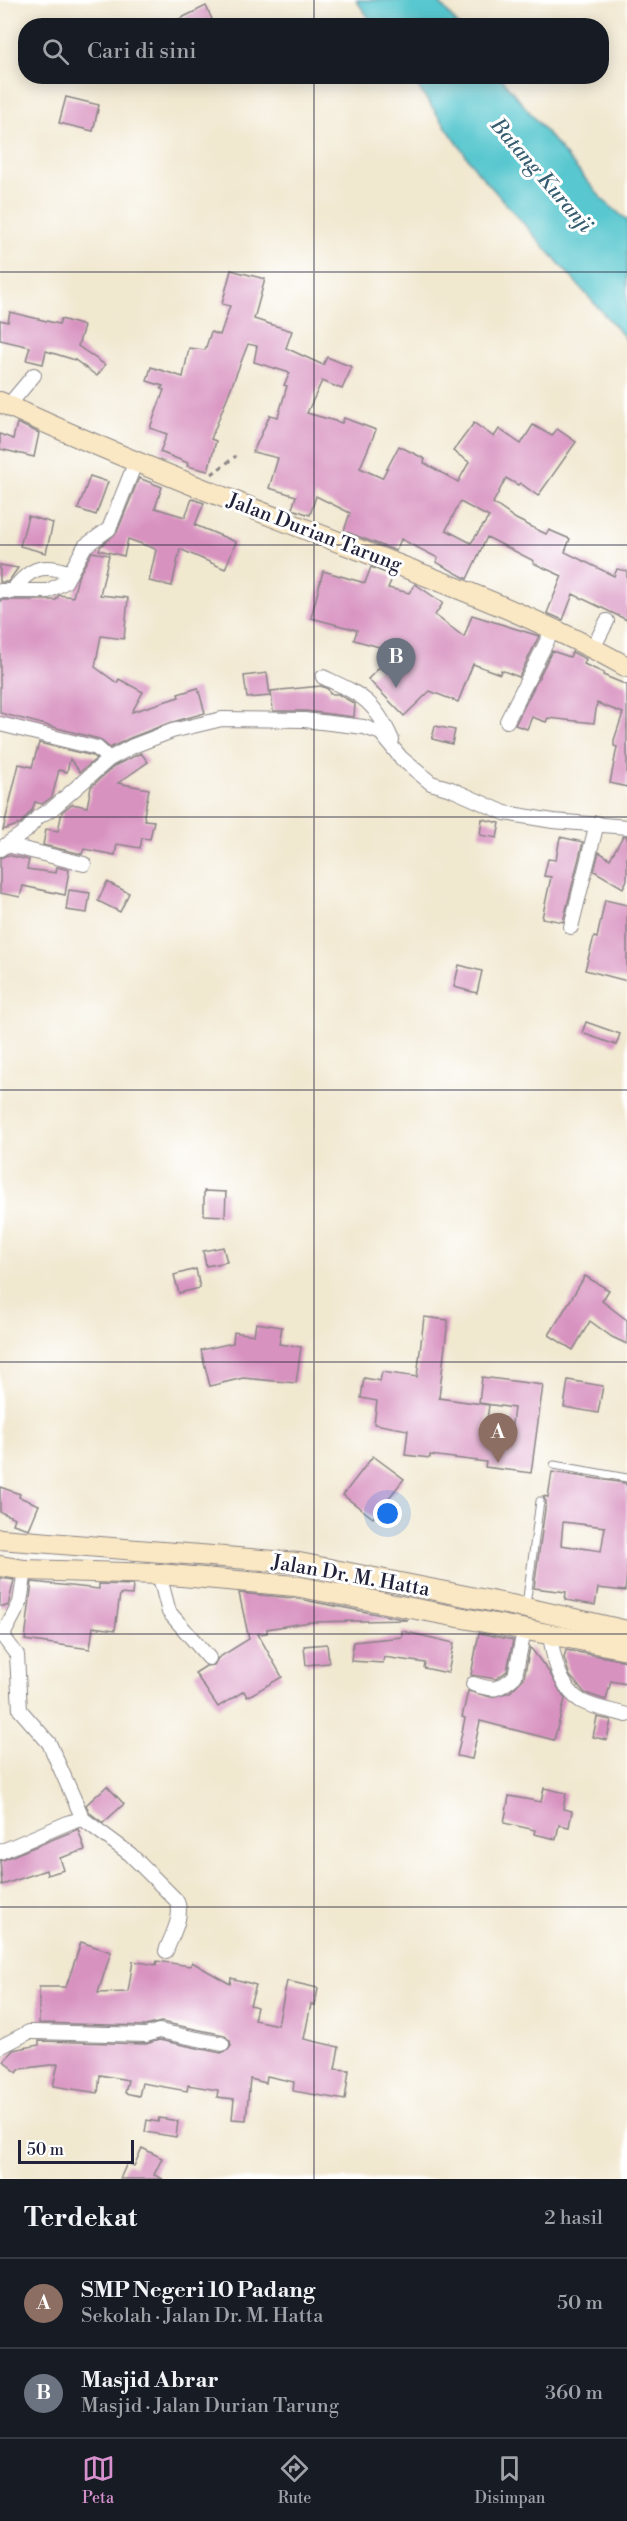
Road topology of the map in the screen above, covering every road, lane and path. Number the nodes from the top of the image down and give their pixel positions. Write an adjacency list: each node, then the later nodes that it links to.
1 (34, 375): 2 (street)
2 (4, 404): 4 (main road, Jalan Durian Tarung)
3 (236, 456): 5 (path)
4 (136, 460): 5 (main road, Jalan Durian Tarung); 6 (street)
5 (197, 486): 9 (main road, Jalan Durian Tarung)
6 (70, 573): 7 (street); 7 (street)
7 (6, 592)
8 (607, 621): 10 (street)
9 (553, 629): 10 (main road, Jalan Durian Tarung); 13 (street)
10 (593, 648): 11 (main road, Jalan Durian Tarung)
11 (627, 667)
12 (322, 677): 15 (street)
13 (507, 721)
14 (0, 724): 16 (street)
15 (401, 758): 16 (street); 17 (street)
16 (109, 759): 19 (street)
17 (597, 823): 18 (street); 21 (street)
18 (627, 827)
19 (4, 847): 20 (street)
20 (84, 864)
21 (571, 927)
22 (554, 1466): 23 (lane)
23 (627, 1478)
24 (540, 1501): 29 (lane)
25 (0, 1539): 29 (main road, Jalan Dr. M. Hatta)
26 (0, 1566): 27 (main road, Jalan Dr. M. Hatta)
27 (25, 1570): 28 (main road, Jalan Dr. M. Hatta); 37 (street)
28 (159, 1574): 30 (main road, Jalan Dr. M. Hatta); 34 (street)
29 (526, 1608): 31 (main road, Jalan Dr. M. Hatta)
30 (524, 1631): 32 (main road, Jalan Dr. M. Hatta); 35 (street)
31 (627, 1631)
32 (550, 1634): 33 (main road, Jalan Dr. M. Hatta); 36 (street)
33 (627, 1649)
34 (209, 1658)
35 (473, 1684)
36 (627, 1715)
37 (83, 1819): 38 (street); 39 (street)
38 (0, 1852)
39 (165, 1951)
40 (222, 2044): 41 (street)
41 (0, 2047)

